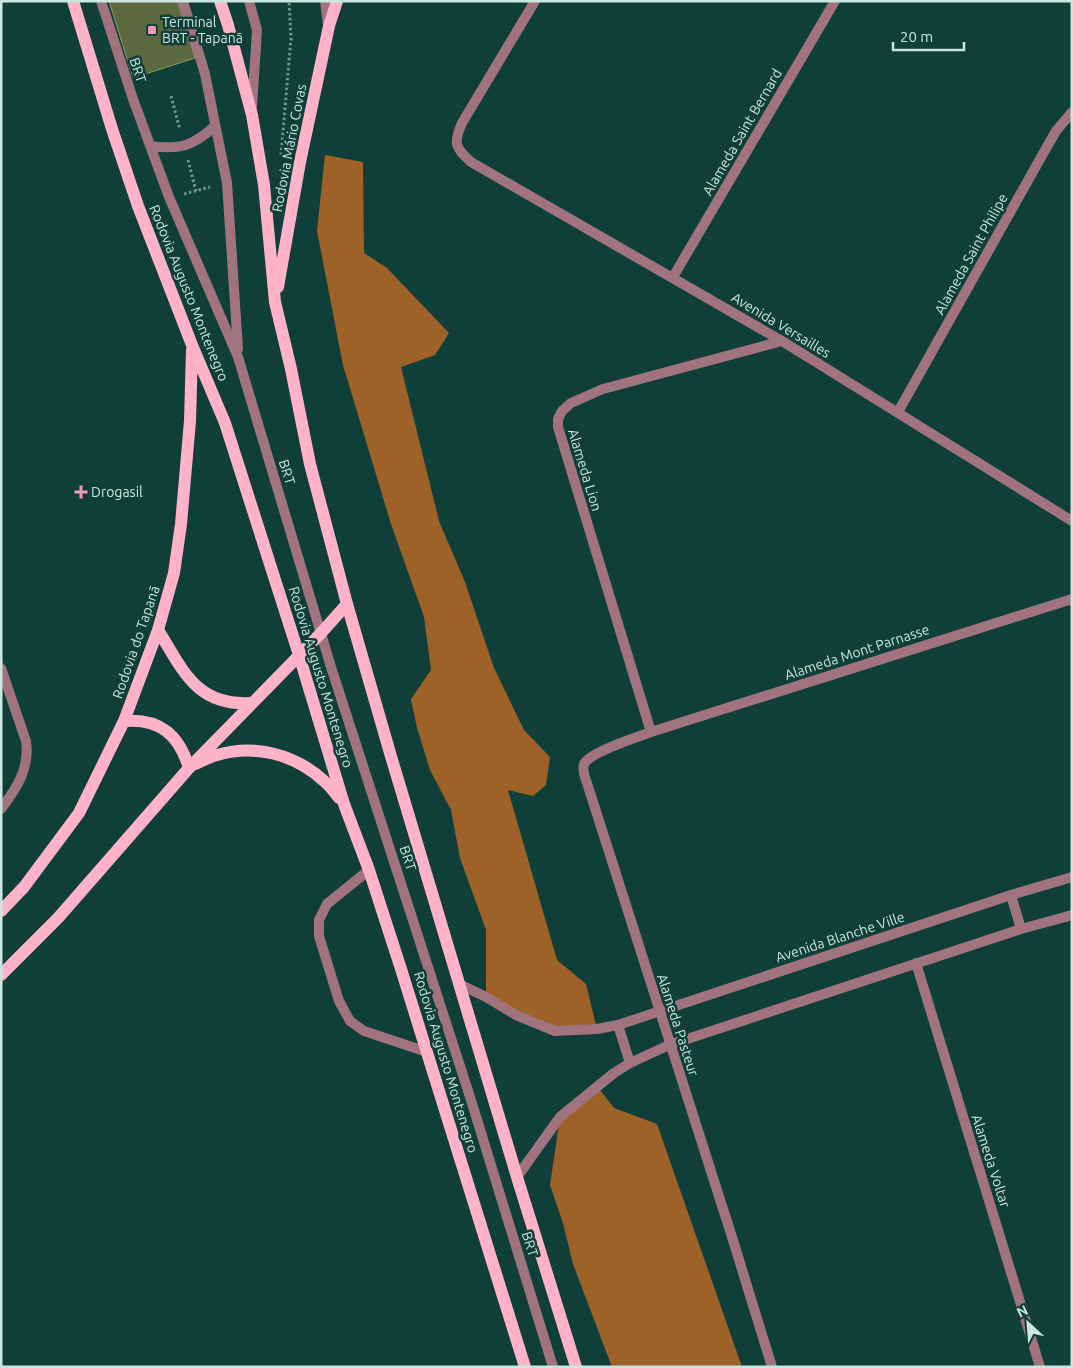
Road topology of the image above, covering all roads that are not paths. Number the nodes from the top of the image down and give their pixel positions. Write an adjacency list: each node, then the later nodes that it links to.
1 (73, 1): 18 (main road, Rodovia Augusto Montenegro)
2 (101, 1): 14 (street, BRT)
3 (183, 1): 13 (street, BRT)
4 (220, 1): 12 (main road)
5 (248, 1): 12 (street)
6 (325, 1): 10 (street)
7 (337, 1): 10 (main road, Rodovia Mário Covas)
8 (535, 1): 15 (street, Avenida Versailles)
9 (835, 1): 15 (street, Alameda Saint Bernard)
10 (329, 26): 16 (main road, Rodovia Mário Covas)
11 (1072, 112): 20 (street, Alameda Saint Philipe)
12 (252, 115): 16 (main road)
13 (215, 126): 14 (street); 19 (street, BRT)
14 (150, 146): 19 (street, BRT)
15 (673, 277): 17 (street, Avenida Versailles)
16 (275, 302): 23 (main road)
17 (782, 341): 20 (street, Avenida Versailles); 30 (street, Alameda Lion)
18 (192, 345): 24 (main road, Rodovia do Tapanã); 26 (main road, Rodovia Augusto Montenegro)
19 (238, 357): 25 (street, BRT)
20 (898, 412): 21 (street, Avenida Versailles)
21 (1072, 521)
22 (1072, 599): 30 (street, Alameda Mont Parnasse)
23 (347, 604): 25 (main road); 42 (main road)
24 (158, 630): 28 (main road); 29 (main road, Rodovia do Tapanã)
25 (322, 632): 26 (main road); 50 (street, BRT)
26 (299, 655): 28 (main road); 32 (main road, Rodovia Augusto Montenegro)
27 (1, 668): 33 (street)
28 (250, 703): 31 (main road)
29 (124, 721): 31 (main road); 37 (main road, Rodovia do Tapanã)
30 (652, 732): 43 (street, Alameda Pasteur)
31 (188, 768): 32 (main road); 41 (main road)
32 (344, 804): 34 (main road, Rodovia Augusto Montenegro)
33 (1, 809)
34 (369, 870): 46 (main road, Rodovia Augusto Montenegro); 46 (street)
35 (1072, 877): 36 (street, Avenida Blanche Ville)
36 (1012, 895): 39 (street); 43 (street, Avenida Blanche Ville)
37 (1, 912)
38 (1072, 915): 39 (street)
39 (1021, 929): 40 (street)
40 (916, 964): 45 (street); 53 (street, Alameda Voltar)
41 (1, 975)
42 (459, 984): 44 (street, Avenida Blanche Ville); 48 (main road)
43 (659, 1012): 44 (street, Avenida Blanche Ville); 45 (street, Alameda Pasteur)
44 (618, 1025): 47 (street)
45 (670, 1044): 47 (street); 52 (street, Alameda Pasteur)
46 (427, 1052): 49 (main road, Rodovia Augusto Montenegro)
47 (630, 1063): 48 (street)
48 (517, 1177): 51 (main road)
49 (525, 1367)
50 (554, 1367)
51 (576, 1367)
52 (772, 1367)
53 (1040, 1367)

